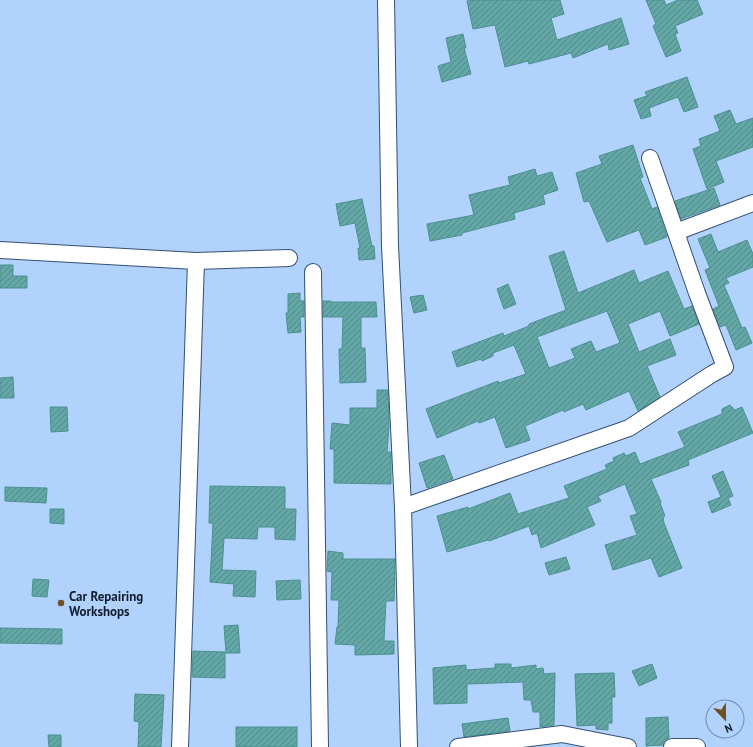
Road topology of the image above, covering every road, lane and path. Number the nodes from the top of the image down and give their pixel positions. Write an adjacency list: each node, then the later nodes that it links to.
1 (386, 0): 9 (street)
2 (650, 158): 4 (street)
3 (753, 203): 4 (street)
4 (676, 232): 9 (street)
5 (0, 250): 7 (street)
6 (289, 258): 7 (street)
7 (196, 261): 10 (street)
8 (313, 272): 11 (street)
9 (403, 507): 12 (street)
10 (180, 747)
11 (320, 747)
12 (410, 747)
13 (458, 747): 14 (street)
14 (628, 747)
15 (672, 747): 16 (street)
16 (697, 747)

